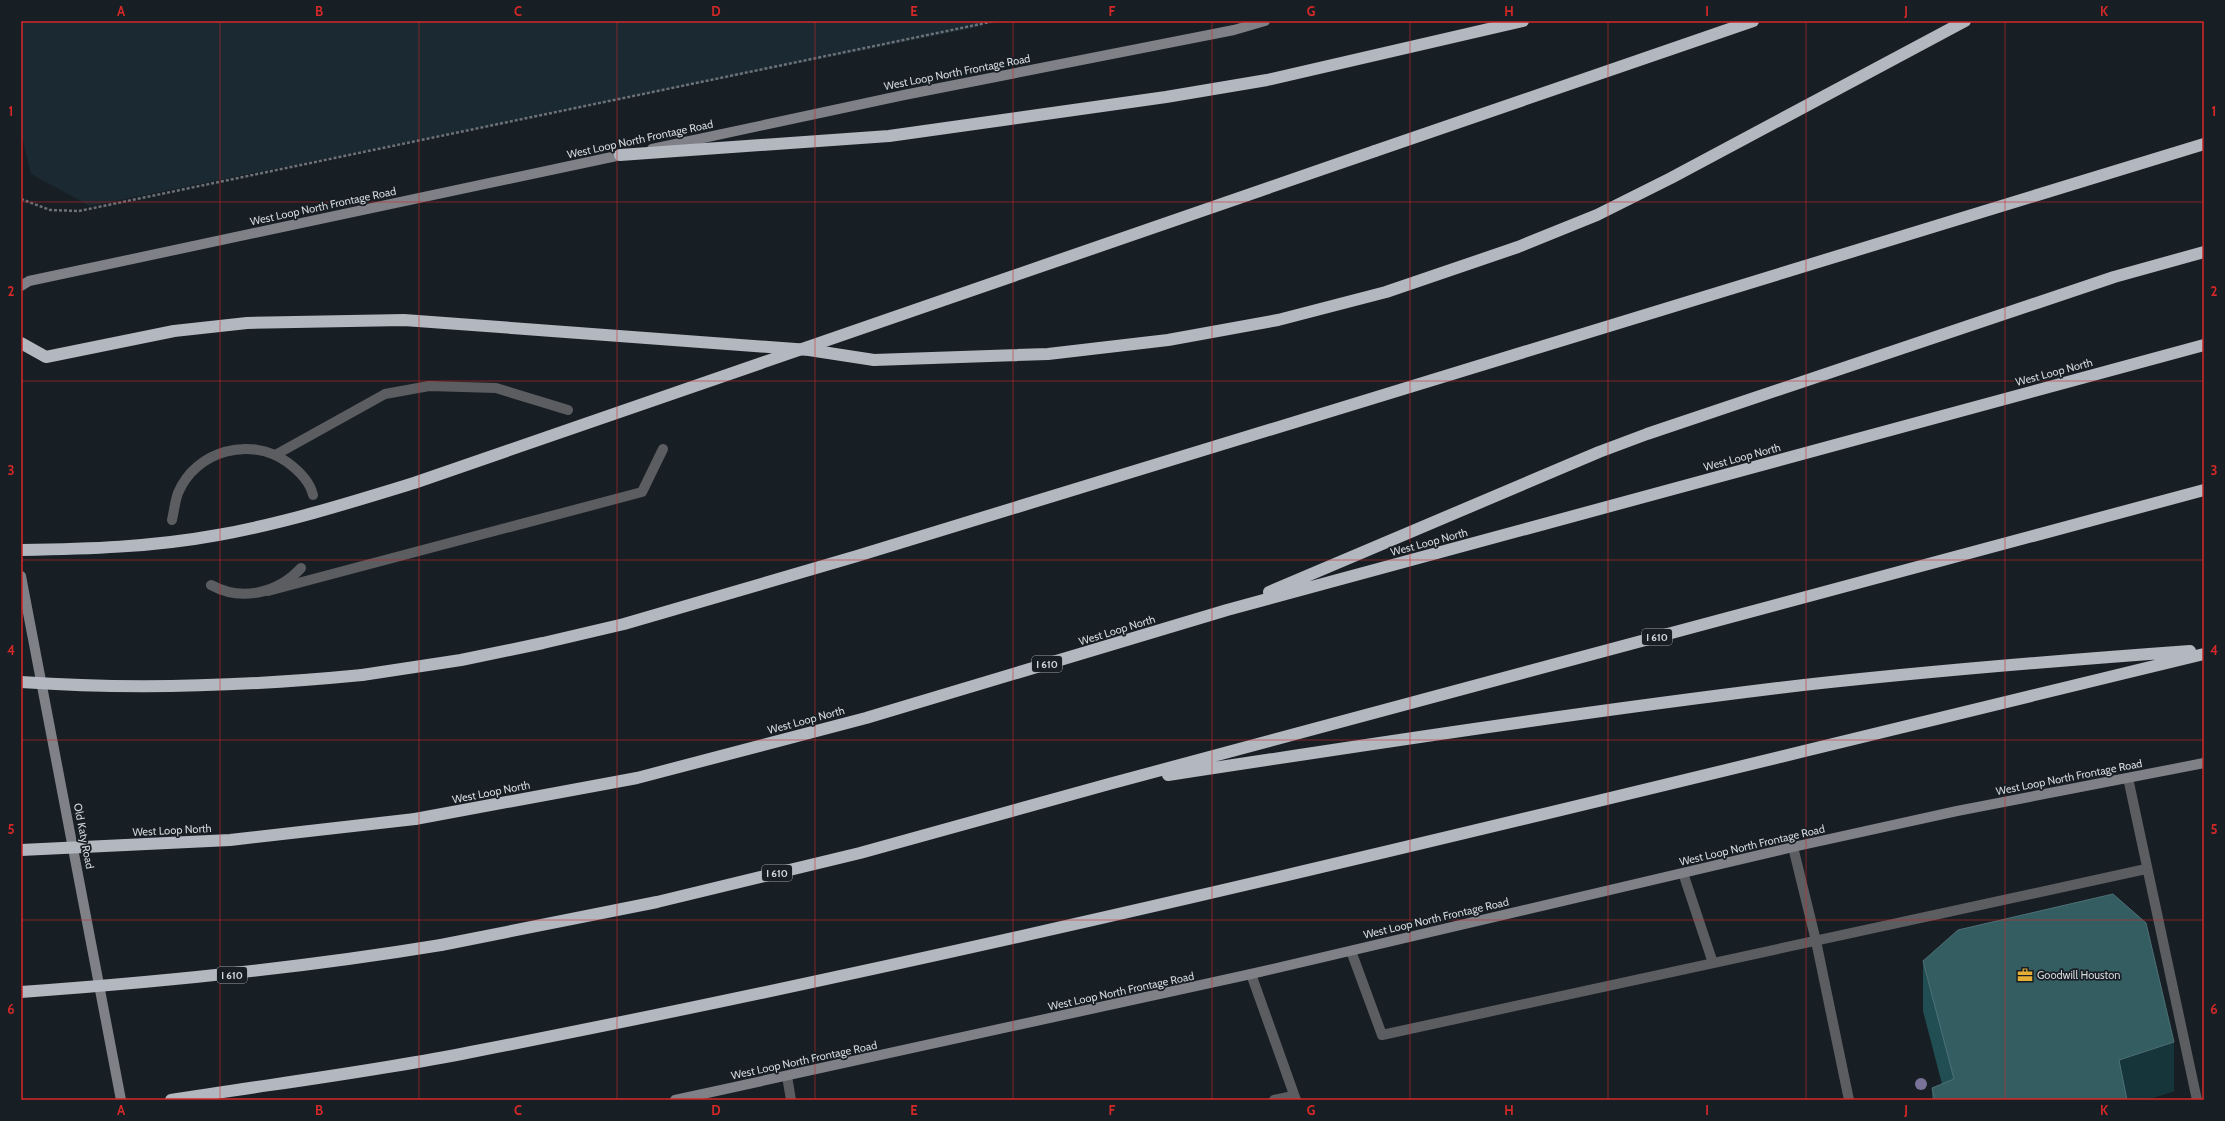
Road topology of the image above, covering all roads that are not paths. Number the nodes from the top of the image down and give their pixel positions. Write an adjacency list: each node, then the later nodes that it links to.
1 (1265, 21): 6 (main road, West Loop North Frontage Road)
2 (1523, 21): 6 (highway)
3 (1753, 21): 17 (highway, bridge)
4 (1965, 21): 9 (highway)
5 (2204, 144): 25 (highway, bridge)
6 (620, 155): 8 (main road, West Loop North Frontage Road)
7 (2204, 252): 22 (highway)
8 (21, 286)
9 (21, 343)
10 (2204, 345): 22 (highway, West Loop North / I 610)
11 (568, 410): 13 (lane)
12 (664, 449): 21 (lane)
13 (277, 454): 15 (lane); 16 (lane)
14 (2204, 490): 28 (highway, I 610)
15 (313, 495)
16 (172, 520)
17 (21, 550)
18 (301, 568): 21 (lane)
19 (21, 576): 40 (main road, Old Katy Road)
20 (211, 585): 21 (lane)
21 (268, 591)
22 (1227, 610): 30 (highway, West Loop North / I 610, bridge)
23 (2204, 650): 28 (highway)
24 (2204, 654): 41 (highway)
25 (21, 682)
26 (2204, 763): 27 (main road, West Loop North Frontage Road)
27 (2128, 778): 29 (main road, West Loop North Frontage Road); 31 (lane)
28 (1110, 784): 37 (highway, I 610, bridge)
29 (1793, 847): 32 (main road, West Loop North Frontage Road); 33 (lane)
30 (21, 850)
31 (2146, 869): 33 (lane); 46 (lane)
32 (1683, 873): 34 (main road, West Loop North Frontage Road); 35 (lane)
33 (1816, 941): 35 (lane); 45 (lane)
34 (1351, 951): 35 (lane); 36 (main road, West Loop North Frontage Road)
35 (1713, 963)
36 (1251, 974): 38 (main road, West Loop North Frontage Road); 39 (lane)
37 (21, 992)
38 (787, 1076): 42 (main road, West Loop North Frontage Road); 43 (lane)
39 (1294, 1098): 44 (lane)
40 (121, 1100)
41 (171, 1100)
42 (674, 1100)
43 (791, 1100)
44 (1274, 1100)
45 (1849, 1100)
46 (2197, 1100)

